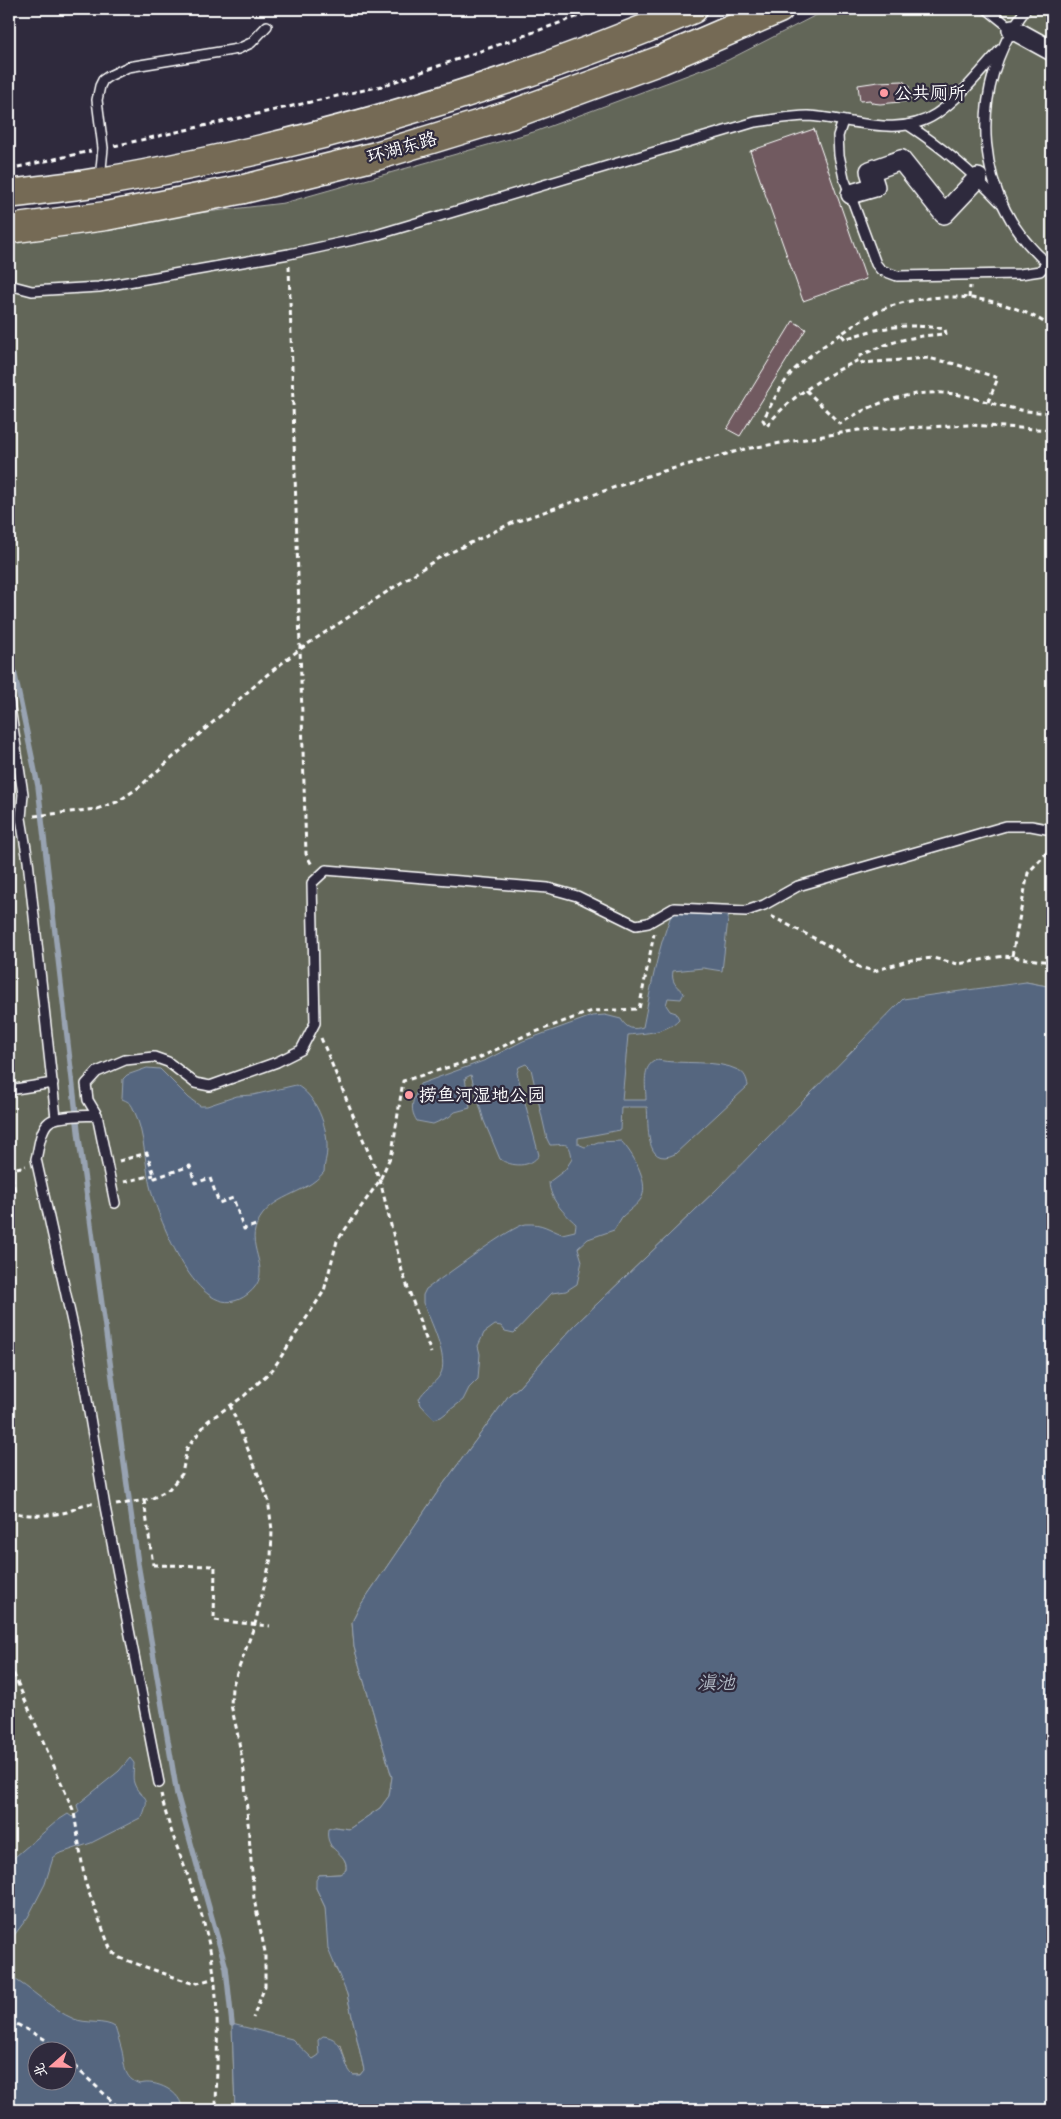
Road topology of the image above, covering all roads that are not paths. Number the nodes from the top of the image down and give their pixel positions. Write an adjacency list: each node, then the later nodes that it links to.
1 (693, 9): 12 (main road, 环湖东路)
2 (779, 9): 16 (main road, 环湖东路)
3 (987, 9): 6 (lane)
4 (1026, 9): 6 (lane)
5 (267, 26): 12 (lane)
6 (1012, 29): 7 (lane); 8 (street)
7 (1001, 49): 10 (lane); 15 (lane)
8 (1052, 51)
9 (843, 121): 10 (lane); 14 (lane); 18 (lane)
10 (908, 125): 11 (lane)
11 (978, 178): 14 (street); 15 (lane)
12 (100, 182): 13 (main road, 环湖东路)
13 (9, 194)
14 (851, 194): 17 (lane)
15 (1004, 206): 17 (lane)
16 (9, 228)
17 (1050, 265)
18 (9, 285)
19 (9, 702): 21 (lane)
20 (1052, 830): 23 (lane)
21 (52, 1083): 22 (lane); 24 (lane)
22 (9, 1090)
23 (93, 1116): 24 (lane); 25 (lane)
24 (56, 1118): 26 (lane)
25 (115, 1203)
26 (159, 1784)

